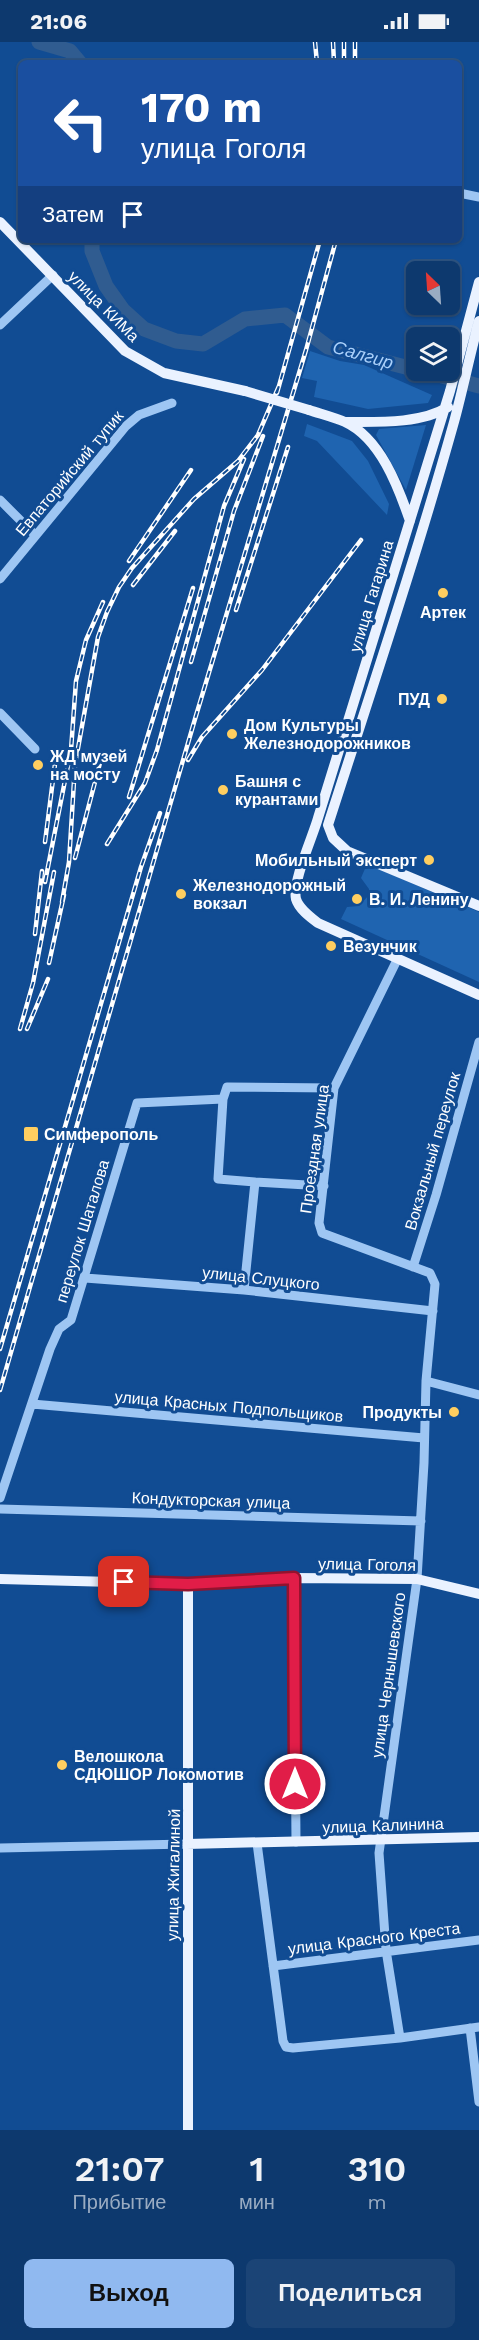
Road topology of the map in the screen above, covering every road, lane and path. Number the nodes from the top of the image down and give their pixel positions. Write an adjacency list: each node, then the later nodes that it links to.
1 (462, 194): 2 (street)
2 (479, 197)
3 (0, 222): 4 (main road, улица КИМа)
4 (18, 240)
5 (21, 243): 6 (main road, улица КИМа)
6 (53, 275): 9 (street); 14 (main road, улица КИМа, bridge)
7 (479, 282): 10 (main road, улица Гагарина)
8 (479, 321): 10 (main road, улица Гагарина)
9 (0, 325)
10 (463, 364): 11 (main road, улица Гагарина)
11 (454, 396): 13 (main road, улица Гагарина); 18 (main road, улица Гагарина)
12 (172, 403): 17 (street, Евпаторийский тупик)
13 (444, 410): 14 (main road); 16 (main road, улица Гагарина)
14 (345, 422): 16 (main road)
15 (0, 500): 17 (street)
16 (410, 518): 18 (main road); 23 (main road, улица Гагарина)
17 (35, 535): 19 (street, Евпаторийский тупик)
18 (418, 544): 22 (main road, улица Гагарина)
19 (0, 579)
20 (0, 713): 21 (street)
21 (35, 749)
22 (479, 906)
23 (397, 960): 24 (main road); 26 (street, Проездная улица)
24 (479, 995)
25 (479, 1042): 30 (street, Вокзальный переулок)
26 (334, 1088): 27 (street); 29 (street, Проездная улица)
27 (224, 1099): 28 (street); 31 (street, переулок Шаталова)
28 (255, 1182): 29 (street); 33 (street)
29 (324, 1186): 30 (street, Проездная улица)
30 (413, 1267): 32 (street, Проездная улица)
31 (85, 1278): 33 (street, улица Слуцкого); 37 (street, переулок Шаталова)
32 (434, 1279): 34 (street, улица Чернышевского)
33 (244, 1290): 34 (street, улица Слуцкого)
34 (433, 1311): 35 (street, улица Чернышевского)
35 (426, 1381): 36 (street); 38 (street, улица Чернышевского)
36 (479, 1395)
37 (32, 1404): 38 (street, улица Красных Подпольщиков); 39 (street, переулок Шаталова)
38 (424, 1438): 41 (street, улица Чернышевского)
39 (0, 1497)
40 (0, 1509): 41 (street, Кондукторская улица)
41 (421, 1521): 44 (street, улица Чернышевского)
42 (294, 1578): 44 (main road, улица Гоголя); 45 (main road, улица Гоголя); 49 (street)
43 (0, 1579): 45 (main road, улица Гоголя)
44 (417, 1579): 46 (main road, улица Гоголя); 48 (street, улица Чернышевского)
45 (188, 1584): 51 (main road, улица Жигалиной)
46 (479, 1594)
47 (479, 1837): 48 (main road, улица Калинина)
48 (380, 1839): 49 (main road, улица Калинина); 54 (street, улица Чернышевского)
49 (296, 1842): 50 (main road, улица Калинина)
50 (257, 1843): 51 (main road, улица Калинина); 55 (street)
51 (187, 1844): 52 (street, улица Калинина); 59 (main road, улица Жигалиной)
52 (0, 1848)
53 (479, 1940): 54 (street, улица Красного Креста)
54 (387, 1950): 55 (street, улица Красного Креста); 57 (street, улица Чернышевского)
55 (273, 1966): 57 (street)
56 (475, 2028): 57 (street); 58 (street)
57 (399, 2038)
58 (479, 2102)
59 (188, 2130)

